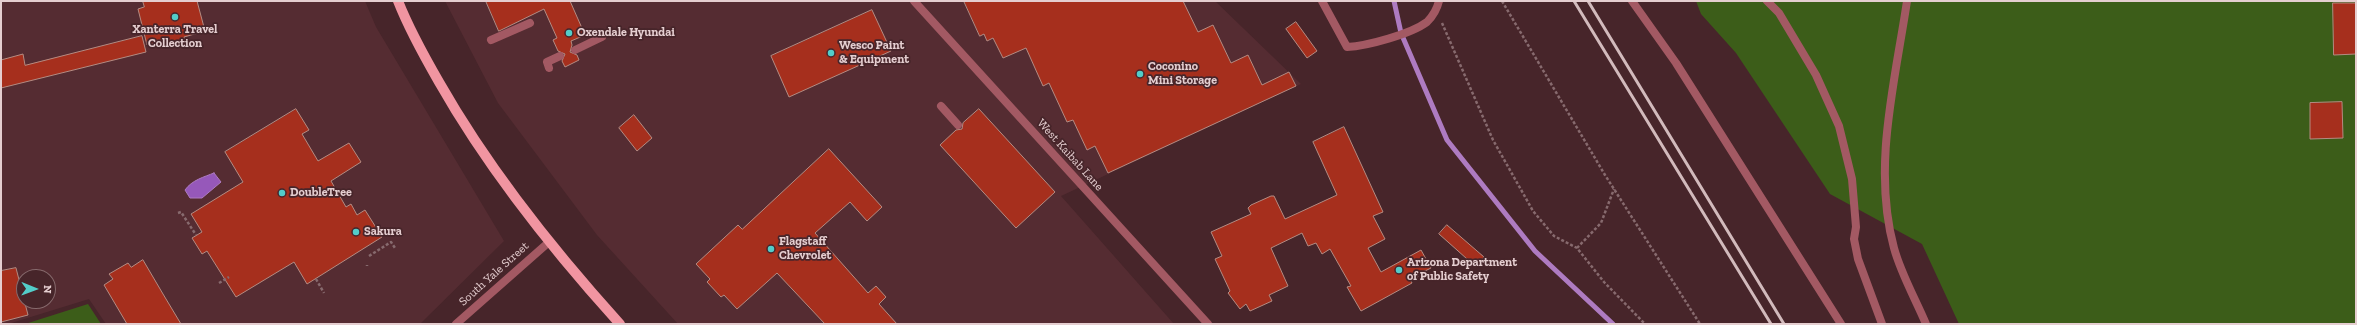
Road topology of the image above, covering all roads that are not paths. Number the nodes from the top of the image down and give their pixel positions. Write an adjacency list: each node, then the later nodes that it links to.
1 (398, 1): 16 (main road)
2 (914, 1): 19 (street, West Kaibab Lane)
3 (1322, 1): 4 (street)
4 (1440, 1)
5 (1632, 1): 20 (street)
6 (1767, 1): 21 (street)
7 (1907, 1): 22 (street)
8 (530, 24): 10 (street)
9 (602, 37): 11 (street)
10 (491, 40)
11 (574, 50)
12 (560, 56): 13 (street)
13 (549, 68)
14 (941, 106): 15 (street)
15 (958, 125)
16 (549, 242): 17 (street, South Yale Street); 18 (main road)
17 (456, 324)
18 (620, 324)
19 (1208, 324)
20 (1841, 324)
21 (1882, 324)
22 (1926, 324)

